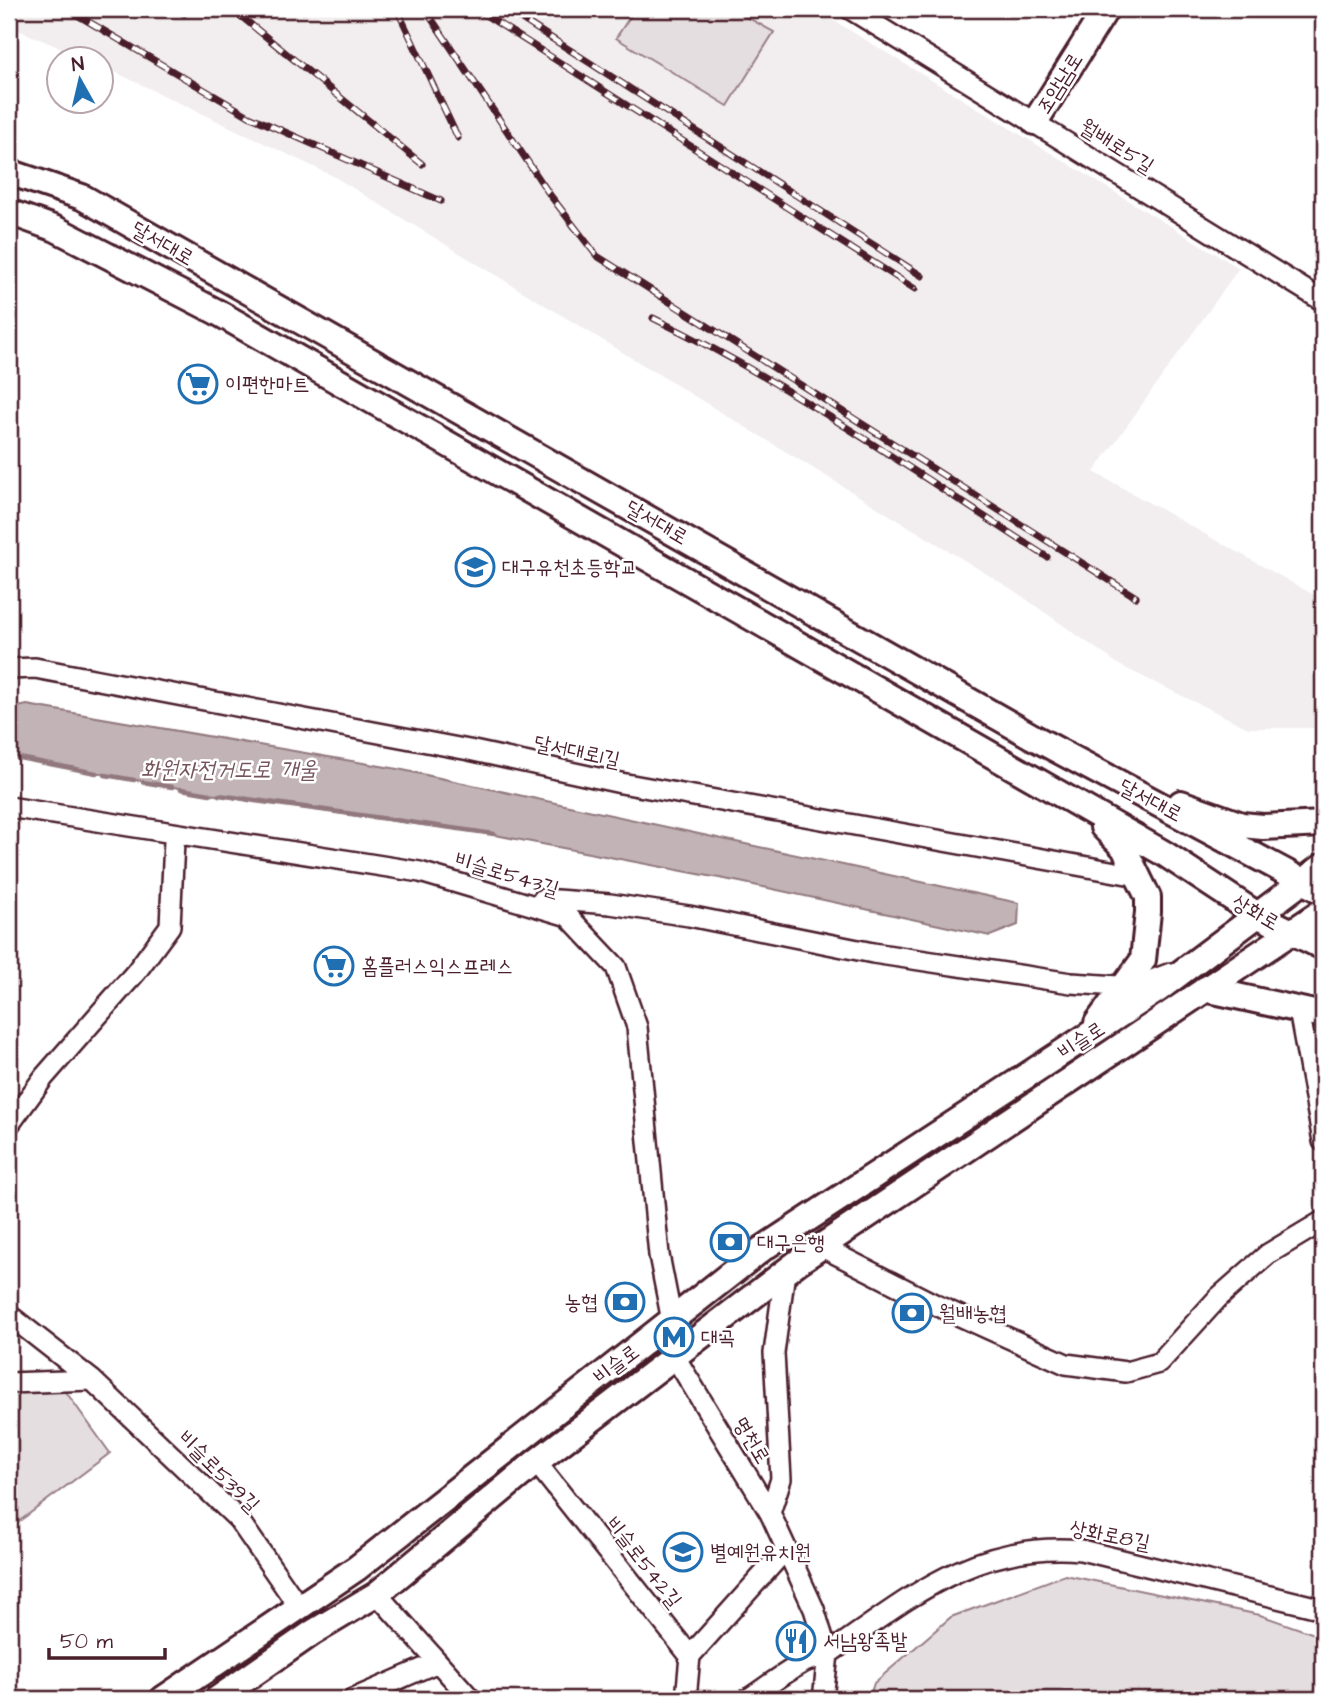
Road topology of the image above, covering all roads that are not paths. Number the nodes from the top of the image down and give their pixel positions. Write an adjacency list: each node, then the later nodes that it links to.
1 (850, 9): 3 (street, 월배로5길)
2 (1106, 9): 3 (main road, 조암남로)
3 (1035, 122): 6 (street, 월배로5길)
4 (9, 172): 8 (main road, 달서대로)
5 (9, 212): 10 (main road, 달서대로)
6 (1323, 300)
7 (9, 669): 15 (street, 달서대로1길)
8 (1118, 783): 11 (main road); 16 (main road, 달서대로)
9 (9, 807): 17 (street, 비슬로543길)
10 (1082, 807): 14 (main road, 달서대로); 15 (main road)
11 (1323, 824)
12 (174, 841): 28 (street)
13 (1323, 866): 16 (main road, 비슬로)
14 (1192, 871): 19 (main road, 상화로)
15 (1138, 876): 23 (main road)
16 (1303, 889): 19 (main road, 비슬로)
17 (495, 894): 23 (street); 34 (street, 비슬로543길)
18 (1323, 911): 20 (main road, 비슬로)
19 (1259, 916): 20 (main road, 상화로); 22 (main road, 비슬로)
20 (1293, 933): 21 (main road, 상화로); 24 (main road, 비슬로)
21 (1323, 947)
22 (1185, 968): 23 (street); 27 (main road, 비슬로)
23 (1121, 988): 27 (main road)
24 (1205, 989): 25 (main road); 31 (main road, 비슬로)
25 (1298, 1010): 26 (main road); 29 (street)
26 (1323, 1015)
27 (1090, 1035): 34 (main road, 비슬로)
28 (9, 1125)
29 (1323, 1140)
30 (1323, 1221): 31 (street)
31 (822, 1247): 32 (main road, 비슬로)
32 (785, 1272): 35 (main road, 비슬로); 39 (street)
33 (9, 1315): 36 (street, 비슬로539길)
34 (672, 1321): 42 (main road, 비슬로)
35 (675, 1357): 38 (main road, 비슬로); 39 (street, 명천로)
36 (92, 1380): 37 (street); 42 (street, 비슬로539길)
37 (9, 1383)
38 (536, 1462): 41 (main road, 비슬로); 45 (street, 비슬로542길)
39 (770, 1513): 40 (street, 명천로)
40 (786, 1549): 44 (street, 명천로); 45 (street)
41 (377, 1594): 46 (street); 48 (main road, 비슬로)
42 (299, 1607): 47 (main road, 비슬로)
43 (1323, 1609): 44 (street, 상화로8길)
44 (828, 1654): 52 (street); 53 (street, 명천로)
45 (690, 1656): 51 (street)
46 (438, 1662): 49 (street); 50 (street)
47 (163, 1699)
48 (217, 1699)
49 (353, 1699)
50 (471, 1699)
51 (686, 1699)
52 (748, 1699)
53 (823, 1699)

